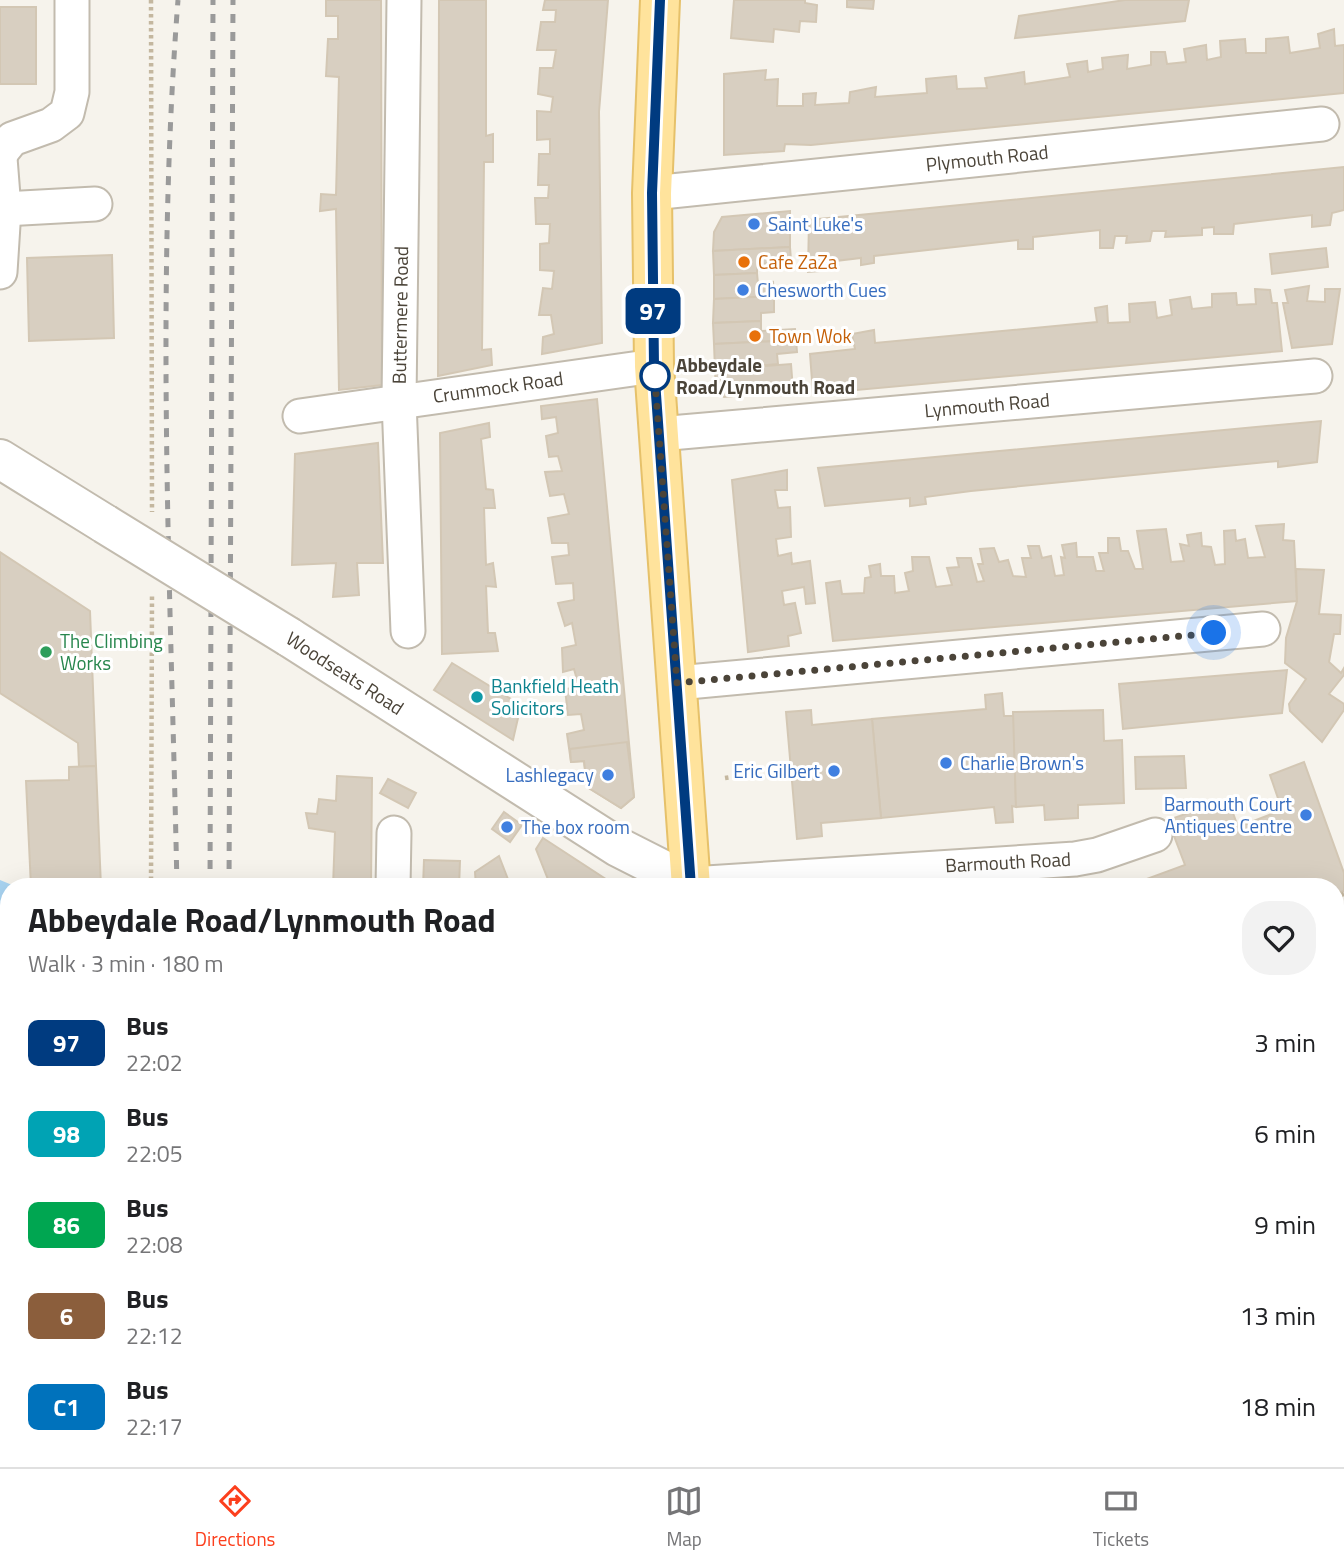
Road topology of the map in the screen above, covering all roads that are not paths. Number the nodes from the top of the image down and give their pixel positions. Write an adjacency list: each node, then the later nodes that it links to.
1 (72, 0): 5 (street)
2 (404, 0): 12 (street, Buttermere Road)
3 (660, 0): 6 (main road)
4 (1322, 124): 6 (street, Plymouth Road)
5 (3, 146): 8 (street)
6 (652, 193): 10 (main road)
7 (95, 204): 8 (street)
8 (4, 209): 9 (street)
9 (0, 272)
10 (654, 366): 12 (street, Crummock Road); 14 (main road)
11 (1315, 376): 14 (street, Lynmouth Road)
12 (399, 401): 13 (street, Crummock Road); 17 (street, Buttermere Road)
13 (300, 416)
14 (659, 434): 18 (main road)
15 (0, 459): 22 (street, Woodseats Road, bridge)
16 (1263, 629): 18 (street)
17 (408, 631)
18 (677, 683): 23 (main road)
19 (394, 833): 21 (street)
20 (1155, 835): 24 (street, Barmouth Road)
21 (393, 878)
22 (676, 878)
23 (690, 878)
24 (805, 878)

